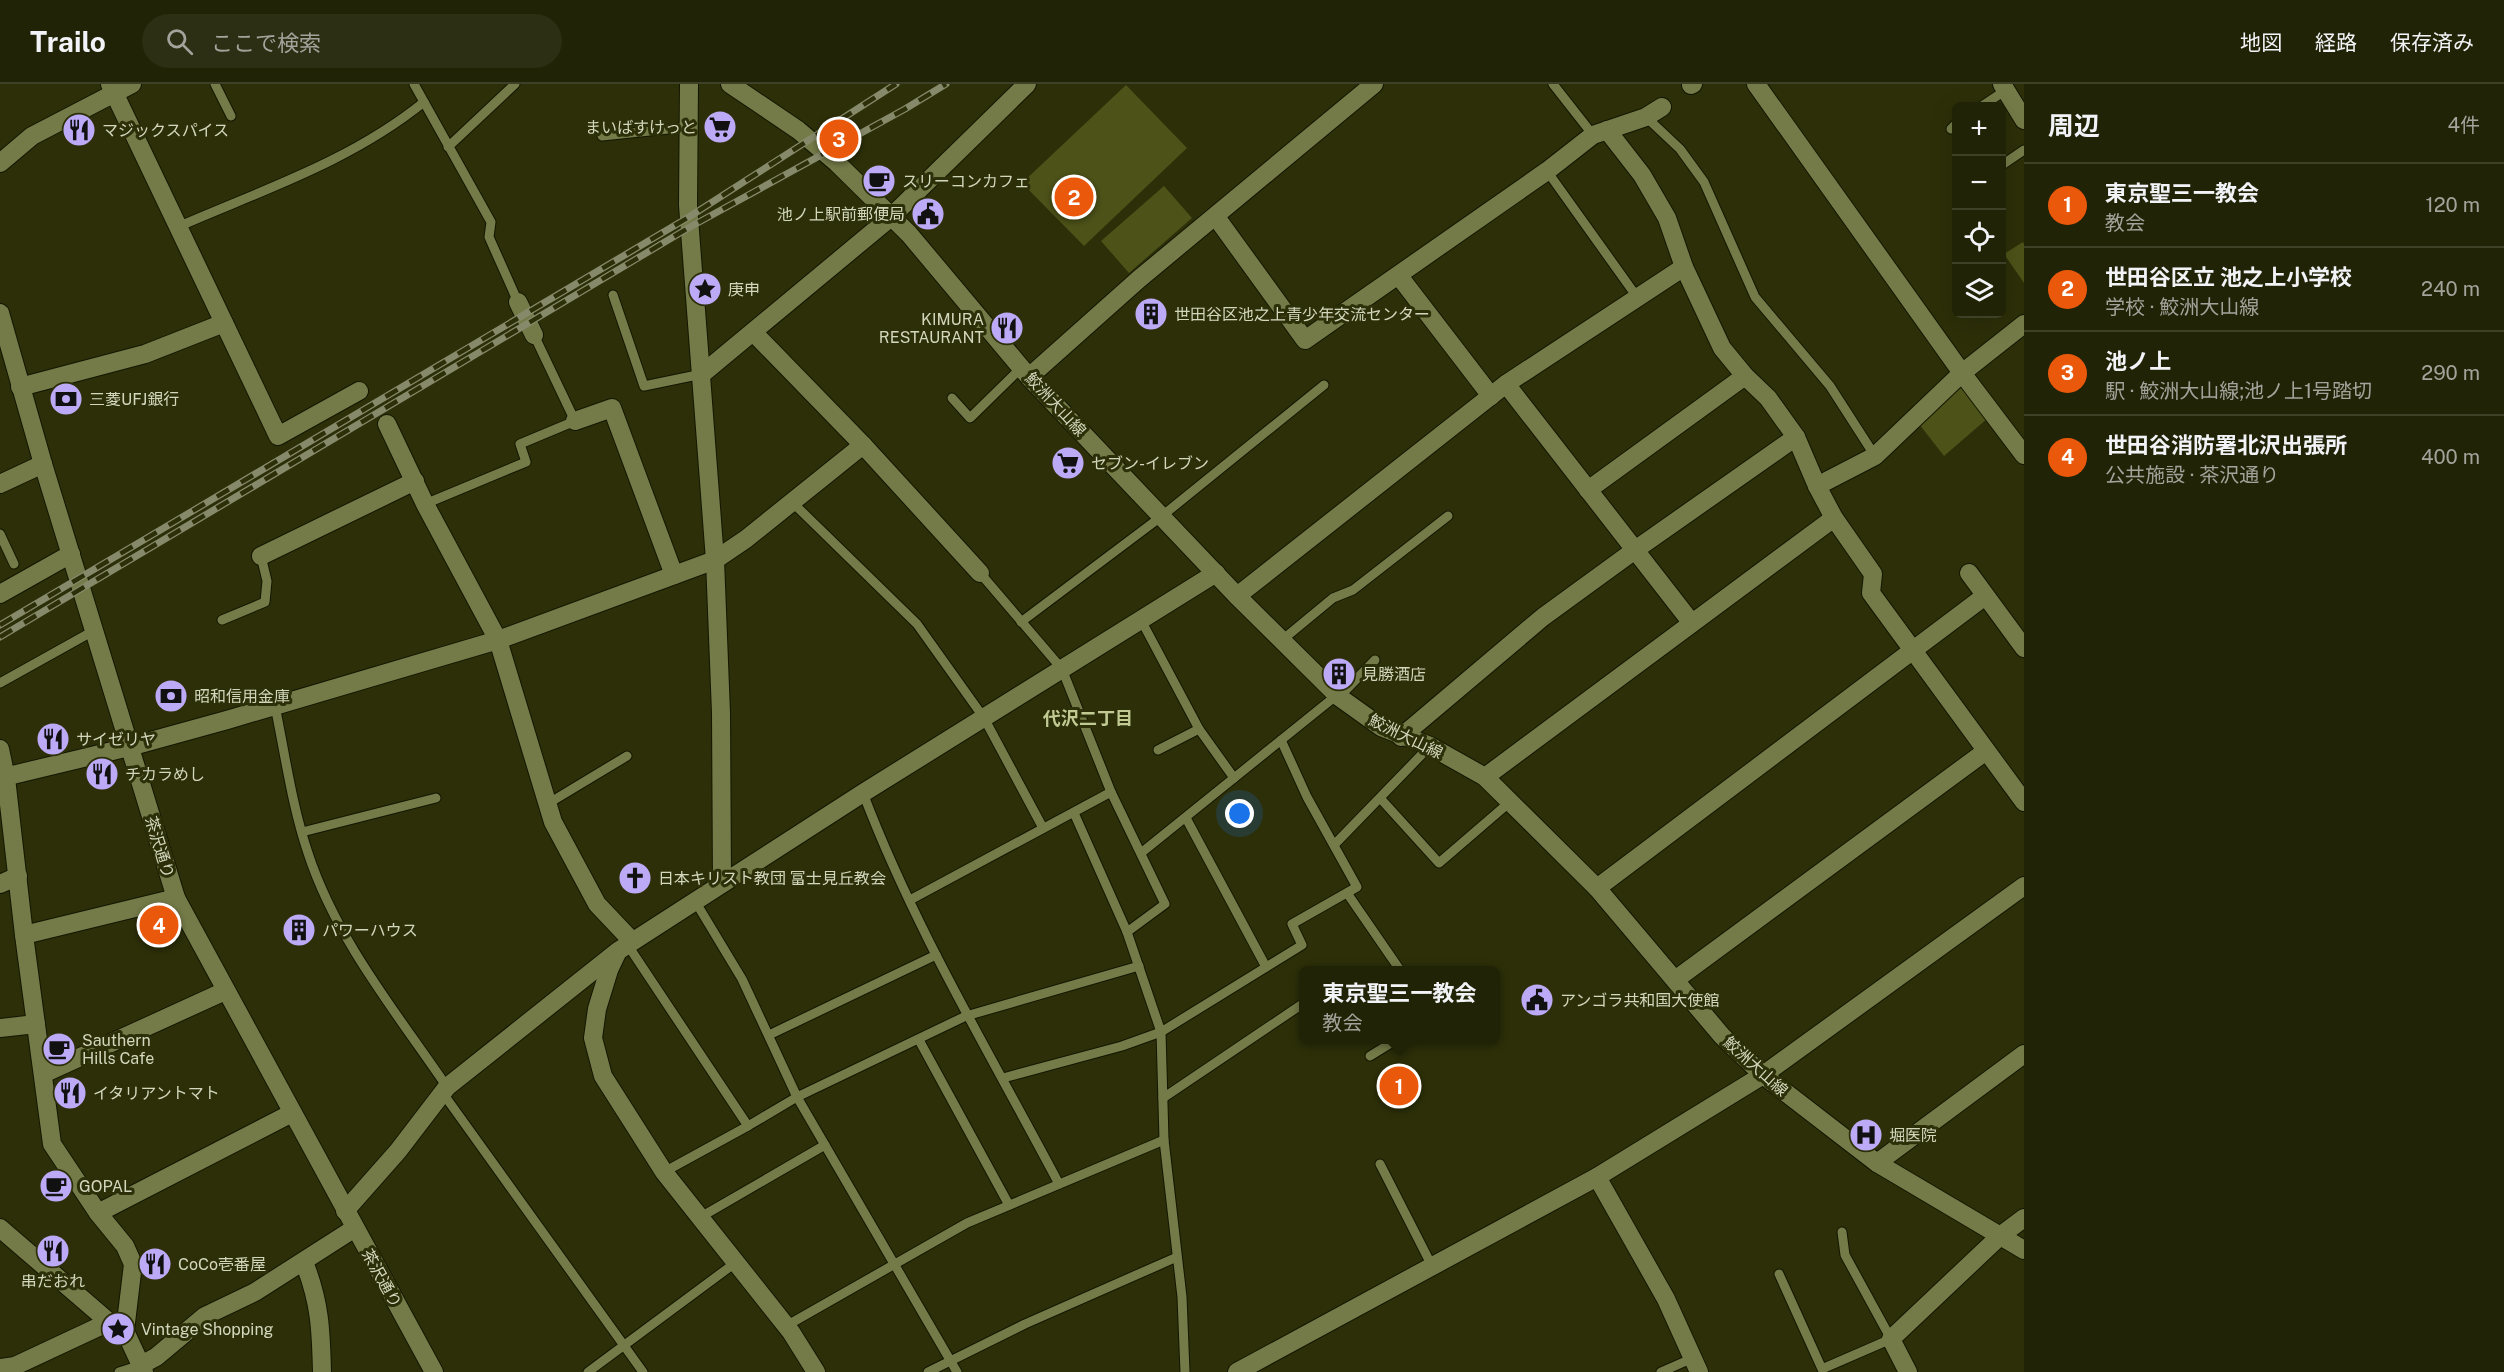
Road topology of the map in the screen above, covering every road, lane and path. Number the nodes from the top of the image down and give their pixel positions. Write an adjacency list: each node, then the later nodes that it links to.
1 (132, 84): 12 (street)
2 (215, 84): 16 (lane)
3 (414, 84): 13 (lane)
4 (515, 84): 22 (lane)
5 (689, 84): 19 (street)
6 (730, 84): 27 (street, 鮫洲大山線)
7 (1027, 84): 27 (street)
8 (1374, 84): 28 (street)
9 (1553, 84): 20 (lane)
10 (1756, 84): 42 (street)
11 (2004, 87): 14 (lane); 18 (street)
12 (112, 88): 25 (street); 29 (street)
13 (424, 102): 22 (lane); 29 (lane)
14 (1987, 102)
15 (1662, 107): 17 (street)
16 (231, 116)
17 (1646, 117): 20 (street); 56 (lane)
18 (2024, 120)
19 (688, 127): 21 (lane); 43 (street)
20 (1600, 132): 26 (street); 30 (street)
21 (602, 136)
22 (448, 147): 34 (lane)
23 (2024, 150): 24 (lane)
24 (2006, 162)
25 (0, 163)
26 (1547, 171): 31 (street); 33 (lane)
27 (891, 217): 38 (street); 41 (street, 鮫洲大山線)
28 (1216, 217): 31 (street); 41 (street)
29 (180, 226): 36 (street)
30 (1684, 267): 33 (street); 44 (street)
31 (1399, 276): 49 (street)
32 (613, 295): 43 (lane)
33 (1637, 297): 45 (street)
34 (518, 302): 39 (street)
35 (1, 318): 40 (street, 茶沢通り)
36 (224, 323): 47 (street); 48 (street)
37 (2024, 324): 42 (street)
38 (754, 333): 43 (street); 54 (street)
39 (534, 335): 51 (lane)
40 (6, 358): 47 (street, 茶沢通り)
41 (1025, 372): 50 (lane); 64 (street, 鮫洲大山線)
42 (1962, 373): 55 (street); 56 (street)
43 (702, 374): 71 (street)
44 (1745, 376): 53 (street); 61 (street)
45 (1506, 384): 49 (street); 61 (street)
46 (1324, 385): 64 (lane)
47 (20, 387): 57 (street, 茶沢通り)
48 (359, 391)
49 (1491, 396): 78 (street)
50 (952, 398)
51 (575, 422): 63 (lane); 76 (street)
52 (387, 424): 58 (street)
53 (1796, 437): 60 (street); 68 (street)
54 (863, 445): 62 (street); 73 (street)
55 (2024, 455)
56 (1875, 456): 60 (street)
57 (43, 464): 59 (street); 69 (street, 茶沢通り)
58 (415, 481): 63 (street); 70 (street)
59 (0, 484)
60 (1817, 486): 66 (street)
61 (1588, 490): 68 (street)
62 (792, 502): 71 (street); 94 (lane)
63 (425, 504): 85 (street)
64 (1162, 516): 74 (street, 鮫洲大山線); 82 (lane)
65 (1448, 516): 86 (lane)
66 (1834, 518): 83 (street); 88 (street)
67 (0, 534): 72 (lane)
68 (1635, 550): 83 (street); 96 (street)
69 (71, 554): 77 (street); 84 (street, 茶沢通り)
70 (261, 556): 80 (lane)
71 (715, 560): 76 (street); 121 (street)
72 (14, 564)
73 (980, 573): 82 (lane)
74 (1216, 573): 78 (street, 鮫洲大山線); 81 (street)
75 (1969, 573): 79 (street)
76 (674, 575): 85 (street)
77 (0, 594)
78 (1237, 596): 86 (street, 鮫洲大山線)
79 (1985, 596): 87 (street); 88 (street)
80 (222, 620)
81 (1141, 620): 90 (street); 95 (lane)
82 (1021, 622): 90 (lane)
83 (1691, 622): 104 (street)
84 (95, 630): 91 (lane); 99 (street, 茶沢通り)
85 (498, 640): 93 (street); 113 (street)
86 (1281, 641): 92 (street, 鮫洲大山線)
87 (2024, 648)
88 (1912, 650): 102 (street); 124 (street)
89 (1375, 660): 92 (lane)
90 (1062, 669): 94 (street); 107 (lane)
91 (0, 683)
92 (1338, 696): 96 (street, 鮫洲大山線); 97 (lane)
93 (275, 706): 99 (street); 117 (lane)
94 (984, 718): 108 (street); 116 (lane)
95 (1199, 729): 101 (lane); 106 (lane)
96 (1401, 737): 98 (street, 鮫洲大山線)
97 (1281, 740): 106 (lane); 118 (lane)
98 (1430, 746): 104 (street, 鮫洲大山線); 110 (lane)
99 (129, 747): 105 (street); 126 (street, 茶沢通り)
100 (0, 749): 105 (street)
101 (1158, 750)
102 (1986, 751): 112 (street); 136 (street)
103 (627, 756): 113 (lane)
104 (1485, 777): 111 (street, 鮫洲大山線)
105 (3, 778): 120 (street)
106 (1234, 778): 115 (lane)
107 (1111, 792): 114 (lane); 119 (lane)
108 (862, 793): 121 (street); 127 (lane)
109 (436, 798): 117 (lane)
110 (1380, 798): 111 (lane); 118 (lane)
111 (1512, 801): 124 (street, 鮫洲大山線)
112 (2024, 802)
113 (549, 803): 131 (street)
114 (1074, 813): 116 (lane); 129 (lane)
115 (1186, 818): 119 (lane); 135 (lane)
116 (1043, 828): 127 (lane)
117 (302, 832): 151 (lane)
118 (1334, 845): 125 (lane)
119 (1141, 853): 129 (lane)
120 (18, 876): 122 (street); 130 (street)
121 (722, 883): 128 (street)
122 (0, 884)
123 (2024, 886): 149 (street)
124 (1597, 888): 136 (street, 鮫洲大山線)
125 (1347, 893): 134 (lane); 135 (lane)
126 (176, 898): 130 (street); 137 (street, 茶沢通り)
127 (910, 900): 132 (lane)
128 (694, 901): 131 (street); 143 (lane)
129 (1127, 932): 133 (lane)
130 (24, 934): 140 (street)
131 (626, 946): 151 (street); 155 (lane); 160 (street)
132 (936, 955): 139 (lane); 143 (lane)
133 (1139, 966): 139 (lane); 142 (lane)
134 (1397, 966)
135 (1266, 967): 142 (lane)
136 (1675, 980): 149 (street, 鮫洲大山線)
137 (225, 991): 148 (street); 154 (street, 茶沢通り)
138 (1299, 1006): 153 (lane)
139 (966, 1016): 144 (lane); 150 (lane)
140 (36, 1024): 141 (street); 148 (street)
141 (0, 1028)
142 (1161, 1032): 150 (lane); 153 (lane)
143 (769, 1035): 152 (lane)
144 (919, 1040): 152 (lane); 163 (lane)
145 (1390, 1044): 147 (lane)
146 (2024, 1054): 158 (street)
147 (1370, 1056)
148 (43, 1074): 165 (street)
149 (1763, 1075): 158 (street, 鮫洲大山線); 161 (street)
150 (1003, 1078): 162 (lane)
151 (444, 1090): 164 (street); 183 (lane)
152 (797, 1097): 155 (lane); 157 (lane)
153 (1163, 1098): 156 (lane)
154 (292, 1113): 164 (street, 茶沢通り); 165 (street)
155 (748, 1126): 160 (lane)
156 (1164, 1140): 162 (lane); 173 (lane)
157 (825, 1145): 166 (lane); 176 (lane)
158 (1877, 1163): 171 (street, 鮫洲大山線)
159 (1380, 1164): 177 (lane)
160 (664, 1172): 166 (street)
161 (1597, 1177): 177 (street); 185 (street)
162 (1059, 1184): 163 (lane)
163 (1010, 1205): 176 (lane)
164 (345, 1211): 169 (street, 茶沢通り)
165 (98, 1213): 181 (street)
166 (699, 1218): 175 (street)
167 (2024, 1218): 171 (street)
168 (0, 1228): 179 (street)
169 (355, 1228): 174 (street); 190 (street, 茶沢通り)
170 (1842, 1232): 182 (lane)
171 (2000, 1236): 172 (street, 鮫洲大山線); 182 (street)
172 (2024, 1250)
173 (1177, 1257): 184 (lane); 196 (lane)
174 (304, 1262): 187 (street); 189 (street)
175 (735, 1263): 180 (street); 183 (lane)
176 (895, 1263): 180 (lane); 184 (lane)
177 (1432, 1266): 197 (street)
178 (1779, 1274): 182 (lane)
179 (109, 1322): 181 (street); 186 (street)
180 (786, 1326): 193 (street)
181 (125, 1331): 187 (street)
182 (1891, 1339): 199 (street)
183 (624, 1345): 191 (lane); 192 (lane)
184 (951, 1361): 194 (lane); 195 (lane)
185 (1696, 1365): 198 (lane)
186 (0, 1368)
187 (142, 1369): 188 (lane)
188 (119, 1372)
189 (322, 1372)
190 (434, 1372)
191 (588, 1372)
192 (643, 1372)
193 (816, 1372)
194 (928, 1372)
195 (957, 1372)
196 (1185, 1372)
197 (1237, 1372)
198 (1661, 1372)
199 (1908, 1372)

